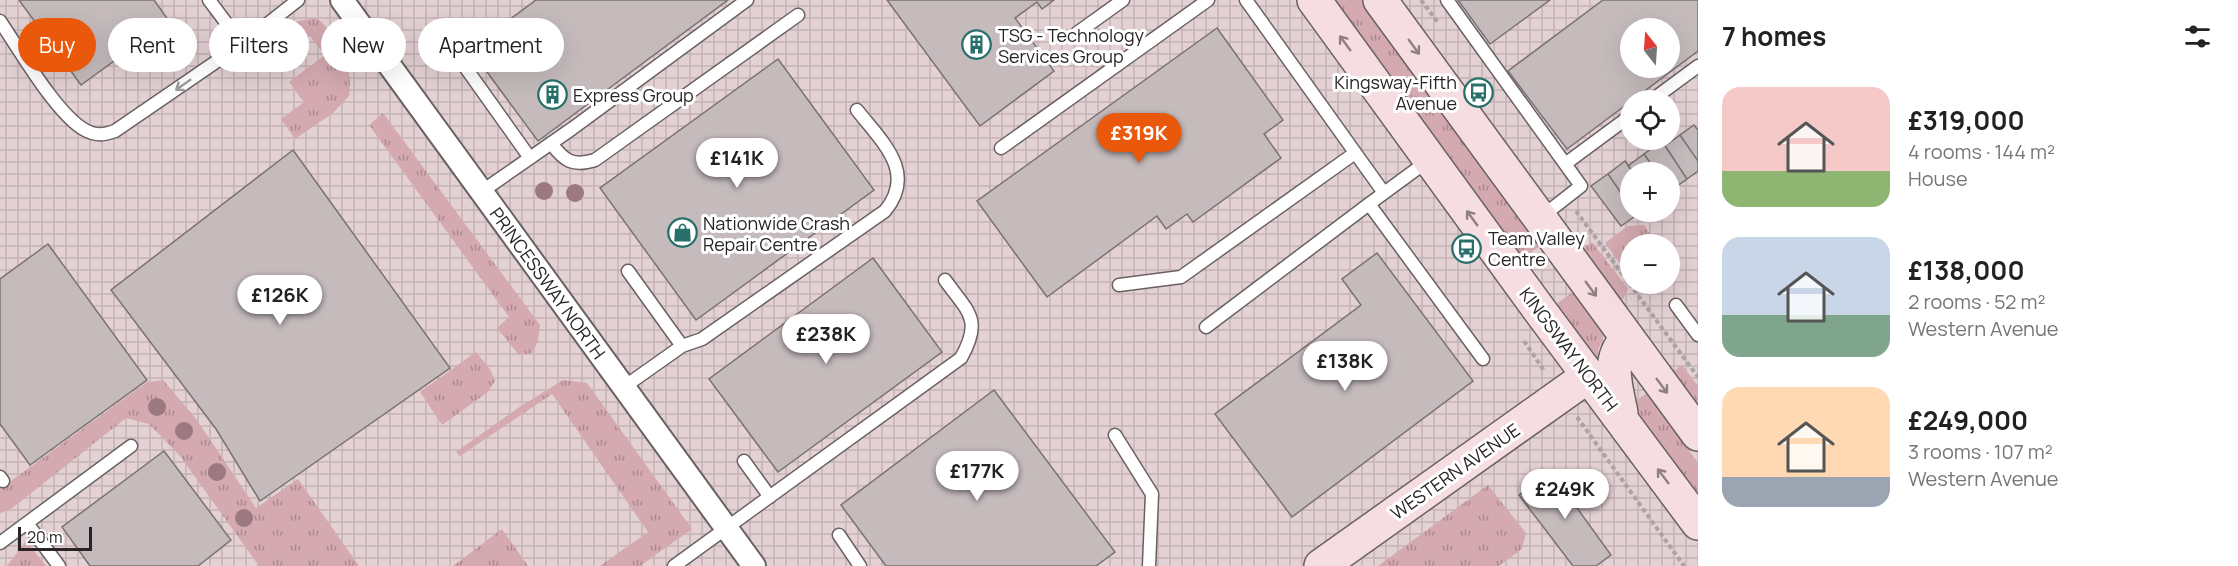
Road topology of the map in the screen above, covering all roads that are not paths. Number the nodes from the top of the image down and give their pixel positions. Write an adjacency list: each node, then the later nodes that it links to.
1 (209, 0): 12 (lane)
2 (298, 0): 13 (lane)
3 (342, 0): 28 (street, PRINCESSWAY NORTH)
4 (747, 0): 22 (lane)
5 (1123, 0): 15 (lane)
6 (1208, 0): 23 (lane)
7 (1246, 0): 24 (lane)
8 (1314, 0): 26 (street, KINGSWAY NORTH, one-way to 8)
9 (1380, 0): 31 (street, one-way to 31)
10 (1447, 0): 27 (lane)
11 (798, 15): 22 (lane)
12 (222, 18)
13 (275, 18)
14 (0, 21): 17 (lane, one-way to 14)
15 (1077, 33)
16 (1698, 66): 19 (lane)
17 (209, 67)
18 (469, 72): 25 (lane)
19 (1666, 90)
20 (857, 110): 39 (lane)
21 (1620, 123): 27 (lane)
22 (551, 143): 25 (lane)
23 (1001, 148)
24 (1355, 153): 29 (lane); 34 (lane)
25 (530, 158): 28 (lane)
26 (1430, 159): 29 (lane); 41 (street, KINGSWAY NORTH, one-way to 26)
27 (1565, 164): 31 (lane)
28 (481, 192): 42 (street, PRINCESSWAY NORTH)
29 (1384, 193): 30 (lane)
30 (1369, 204): 36 (lane); 40 (lane)
31 (1539, 219): 38 (street, one-way to 38)
32 (628, 271): 39 (lane)
33 (945, 280): 48 (lane)
34 (1119, 285)
35 (1676, 304): 37 (lane)
36 (1206, 327)
37 (1698, 335)
38 (1627, 339): 43 (street); 44 (street, one-way to 44)
39 (682, 346): 42 (lane)
40 (1483, 359)
41 (1588, 376): 43 (street, KINGSWAY NORTH); 59 (street, WESTERN AVENUE)
42 (624, 387): 51 (street, PRINCESSWAY NORTH)
43 (1624, 423): 50 (street, KINGSWAY NORTH, one-way to 43)
44 (1698, 434)
45 (1115, 435): 58 (lane)
46 (131, 446): 49 (lane)
47 (744, 461): 48 (lane)
48 (770, 497): 51 (lane)
49 (27, 523): 53 (lane); 54 (lane)
50 (1698, 523)
51 (726, 528): 55 (lane); 56 (street, PRINCESSWAY NORTH)
52 (839, 535): 57 (lane)
53 (0, 543)
54 (59, 566)
55 (674, 566)
56 (754, 566)
57 (860, 566)
58 (1149, 566)
59 (1322, 566)

